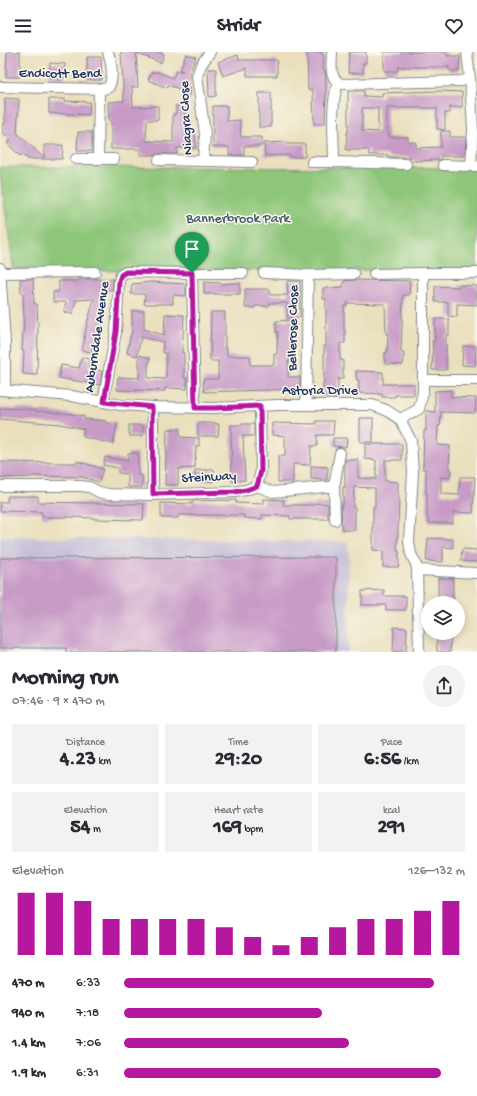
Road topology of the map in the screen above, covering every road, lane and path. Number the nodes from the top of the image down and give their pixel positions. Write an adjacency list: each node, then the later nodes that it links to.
1 (108, 52): 8 (street, Endicott Bend)
2 (210, 52): 13 (street, Niagra Close)
3 (332, 52): 6 (street)
4 (467, 52): 5 (street)
5 (470, 78): 6 (street); 19 (street)
6 (338, 82): 16 (street)
7 (0, 87): 8 (street, Endicott Bend)
8 (99, 89): 10 (street)
9 (76, 159): 10 (street)
10 (98, 159): 11 (street)
11 (114, 159)
12 (159, 160): 13 (street, Niagra Close)
13 (203, 161): 14 (street, Niagra Close)
14 (252, 162)
15 (312, 162): 16 (street)
16 (334, 162): 17 (street)
17 (406, 164)
18 (443, 165): 19 (street)
19 (474, 166)
20 (0, 271): 21 (street); 32 (street)
21 (95, 272)
22 (192, 273): 23 (street, Auburndale Avenue); 33 (street, Auburndale Avenue); 37 (street)
23 (243, 273)
24 (264, 273): 29 (street, Bellerose Close)
25 (423, 273): 26 (street); 28 (street); 30 (street)
26 (477, 273)
27 (354, 274): 29 (street, Bellerose Close)
28 (374, 274)
29 (308, 275): 34 (street, Bellerose Close)
30 (423, 380): 31 (street); 38 (street)
31 (477, 380)
32 (2, 390): 33 (street, Astoria Drive)
33 (104, 402): 36 (street, Astoria Drive)
34 (306, 405): 35 (street, Astoria Drive); 38 (street, Astoria Drive)
35 (260, 406): 37 (street, Astoria Drive); 41 (street, Steinway)
36 (152, 407): 37 (street, Astoria Drive); 43 (street)
37 (195, 408)
38 (400, 419): 45 (street)
39 (340, 453): 42 (street)
40 (0, 486): 43 (street, Steinway)
41 (257, 486): 42 (street); 43 (street, Steinway)
42 (334, 487): 44 (street)
43 (153, 494)
44 (335, 520)
45 (417, 570): 46 (street); 47 (street)
46 (477, 573)
47 (419, 652)

